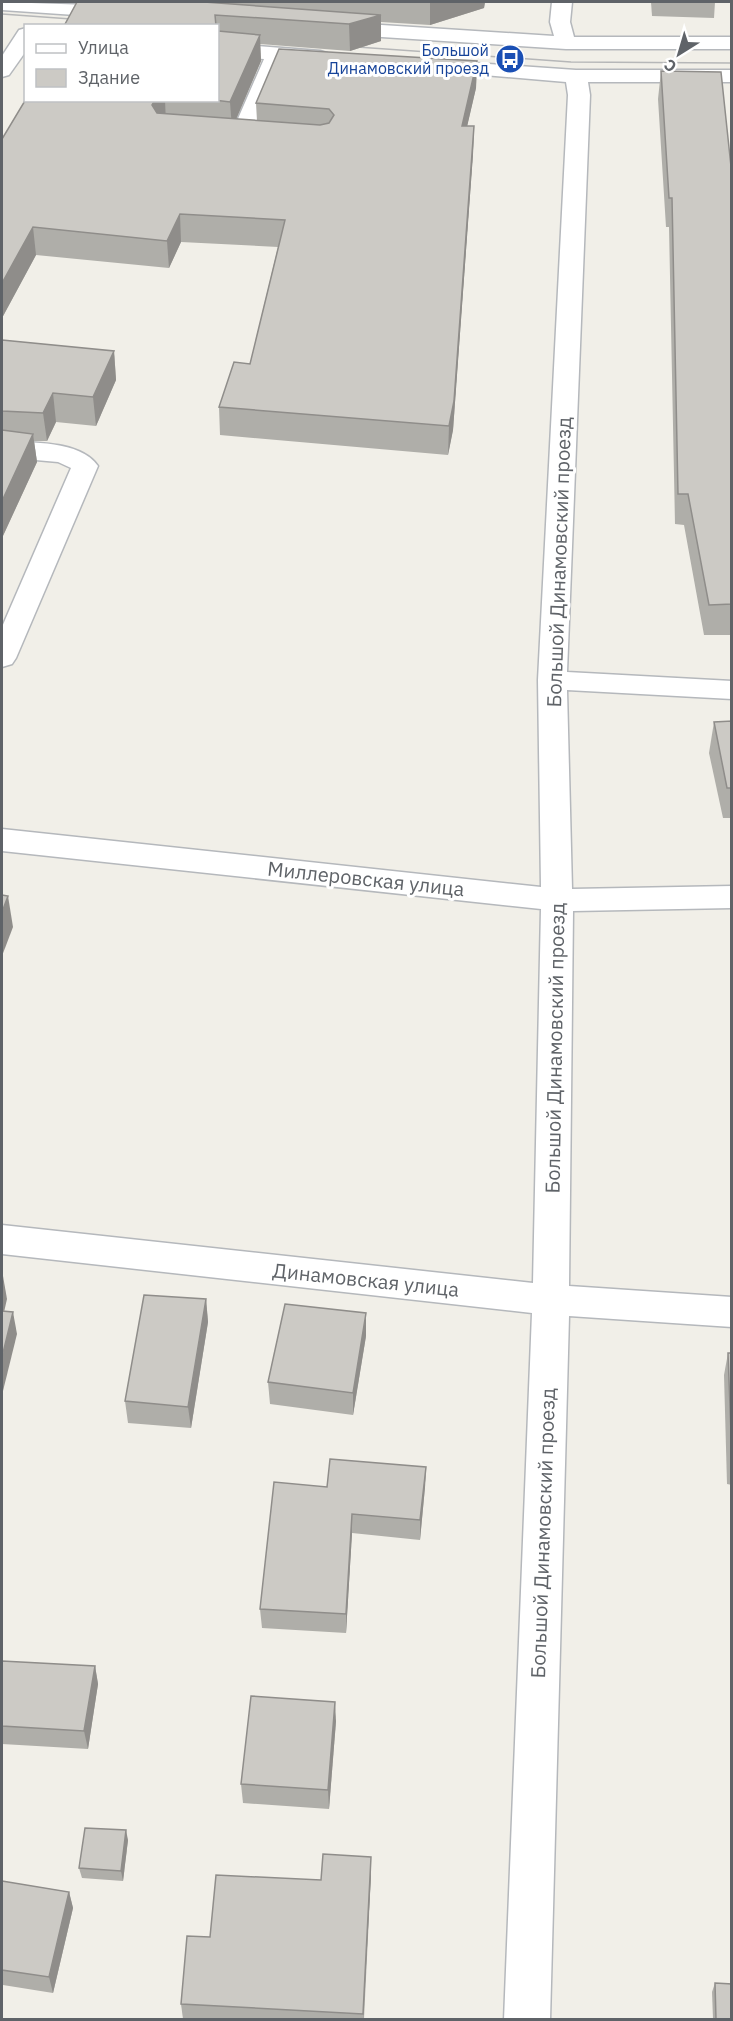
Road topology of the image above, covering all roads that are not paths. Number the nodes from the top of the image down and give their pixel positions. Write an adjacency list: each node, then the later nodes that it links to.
1 (562, 2): 9 (street)
2 (2, 4): 3 (street)
3 (142, 14)
4 (318, 27): 9 (street)
5 (2, 31): 6 (street)
6 (24, 33)
7 (24, 36): 14 (street)
8 (732, 43): 9 (street)
9 (566, 44)
10 (219, 49): 11 (street)
11 (276, 54): 12 (street); 17 (street)
12 (345, 59)
13 (415, 65): 15 (street)
14 (2, 71)
15 (576, 76): 16 (street); 20 (street, Большой Динамовский проезд)
16 (732, 76)
17 (264, 139)
18 (2, 449): 19 (street)
19 (2, 658)
20 (552, 680): 21 (street); 24 (street, Большой Динамовский проезд)
21 (732, 690)
22 (2, 840): 24 (street, Миллеровская улица)
23 (732, 897): 24 (street, Миллеровская улица)
24 (557, 900): 26 (street, Большой Динамовский проезд)
25 (2, 1240): 26 (street, Динамовская улица)
26 (551, 1300): 27 (street, Динамовская улица); 28 (street, Большой Динамовский проезд)
27 (732, 1312)
28 (527, 2019)

